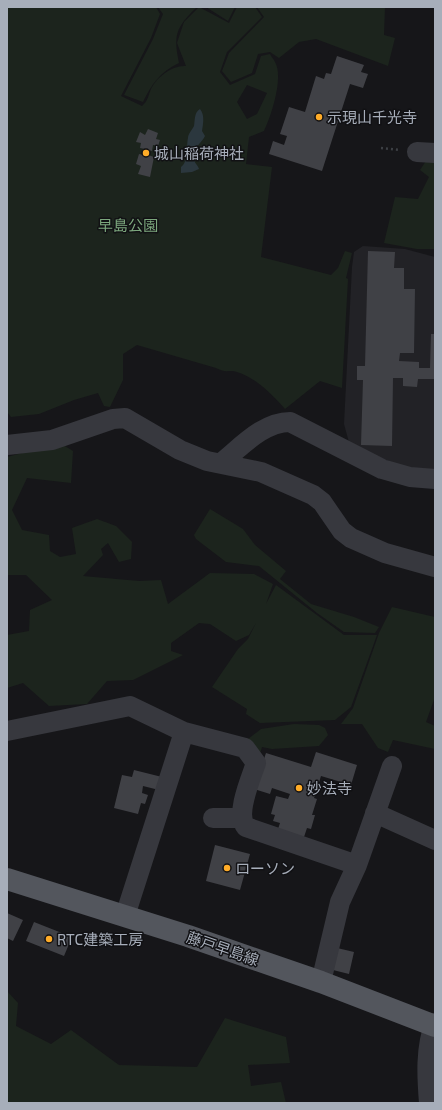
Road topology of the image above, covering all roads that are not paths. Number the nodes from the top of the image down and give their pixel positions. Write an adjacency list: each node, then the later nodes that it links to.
1 (7, 445): 2 (street)
2 (221, 463): 3 (street); 4 (street)
3 (435, 479)
4 (435, 567)
5 (7, 731): 6 (street)
6 (184, 732): 10 (street); 14 (street)
7 (392, 766): 8 (street)
8 (375, 813): 11 (street); 12 (street)
9 (213, 818): 10 (street)
10 (242, 818): 12 (street)
11 (435, 840)
12 (357, 865): 15 (street)
13 (7, 879): 14 (main road, 藤戸早島線)
14 (125, 916): 15 (main road, 藤戸早島線)
15 (321, 982): 16 (main road, 藤戸早島線)
16 (435, 1024): 17 (street)
17 (429, 1103)

